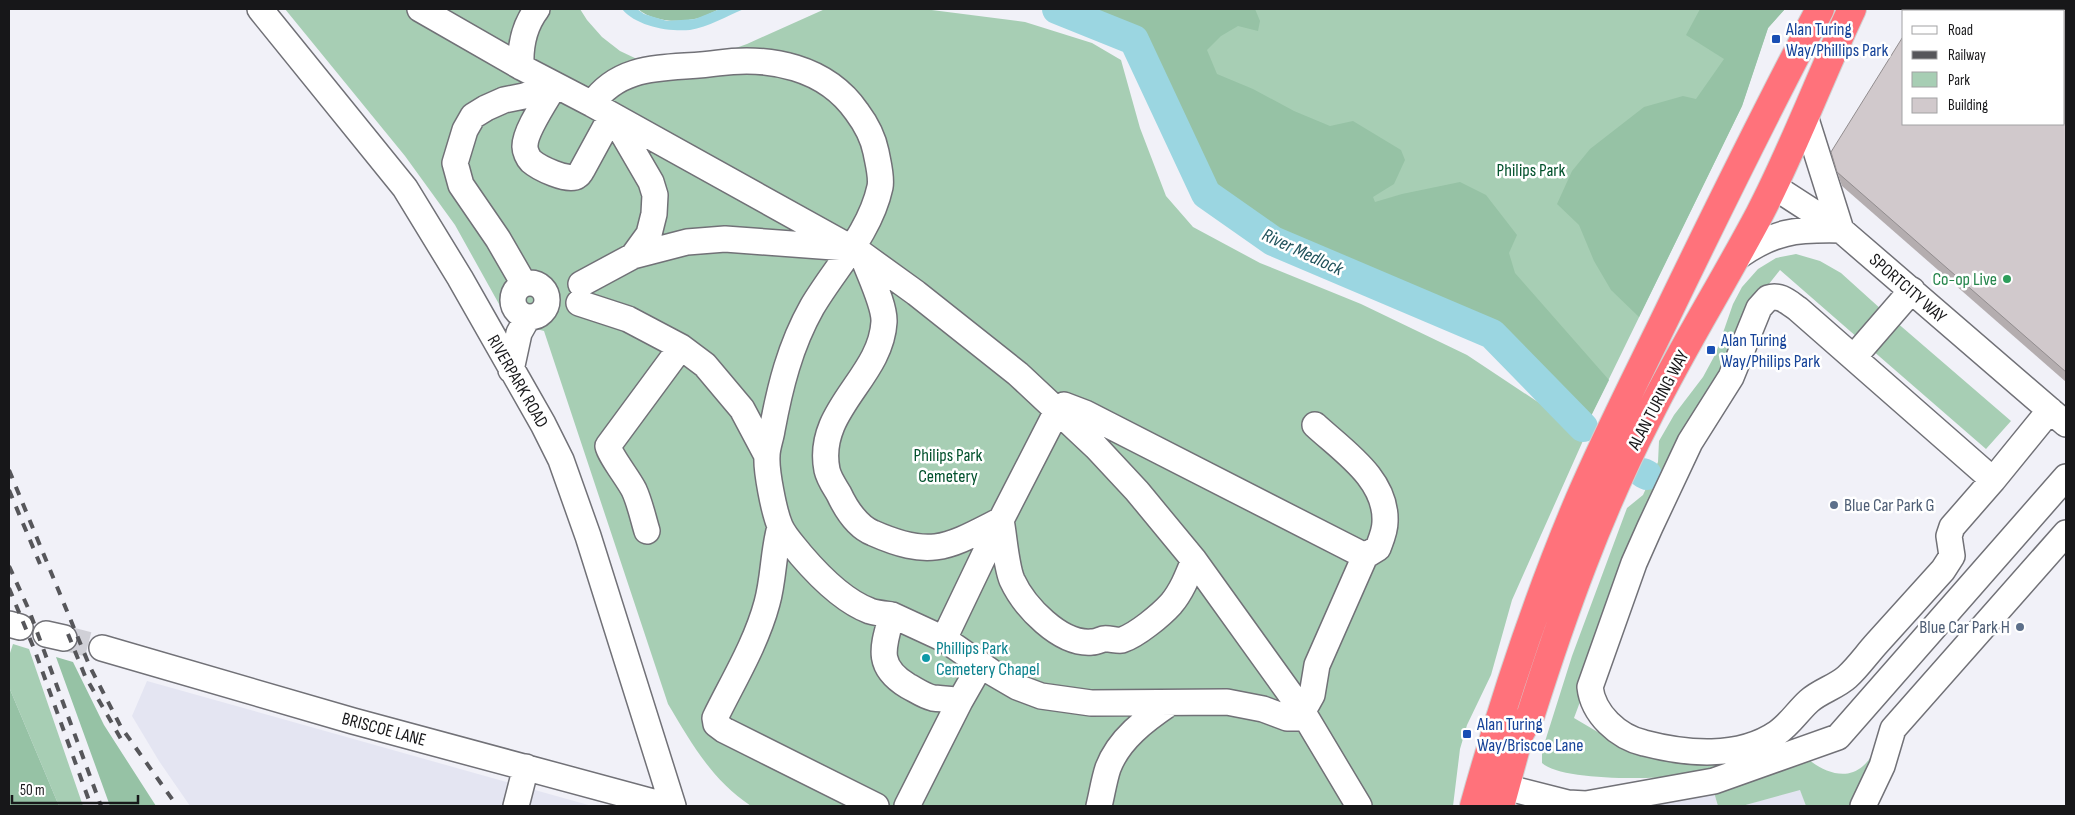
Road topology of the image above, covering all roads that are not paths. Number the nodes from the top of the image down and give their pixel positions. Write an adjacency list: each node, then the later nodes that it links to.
1 (260, 9): 21 (street, RIVERPARK ROAD)
2 (420, 9): 6 (street)
3 (537, 9): 6 (street)
4 (1820, 9): 10 (highway, ALAN TURING WAY)
5 (1852, 9): 9 (highway, ALAN TURING WAY)
6 (521, 67): 7 (street)
7 (555, 85): 8 (street); 8 (street); 16 (street)
8 (602, 109): 13 (street); 13 (street); 14 (street)
9 (1806, 116): 11 (highway, ALAN TURING WAY); 12 (street)
10 (1739, 168): 11 (highway, SPORTCITY WAY); 50 (highway, ALAN TURING WAY)
11 (1773, 186): 12 (street, SPORTCITY WAY); 15 (highway, ALAN TURING WAY)
12 (1841, 230): 15 (street); 17 (street, SPORTCITY WAY)
13 (857, 251): 14 (street); 22 (street); 25 (street); 28 (street)
14 (633, 256): 18 (street)
15 (1736, 258): 42 (highway, ALAN TURING WAY)
16 (537, 290): 18 (street); 21 (street)
17 (1912, 290): 20 (street); 23 (street, SPORTCITY WAY)
18 (580, 294): 19 (street)
19 (680, 347): 25 (street); 30 (street)
20 (1854, 357): 27 (street); 27 (street)
21 (511, 370): 45 (street, RIVERPARK ROAD)
22 (1058, 410): 28 (street); 32 (street); 33 (street)
23 (2058, 417): 27 (street)
24 (1315, 425): 32 (street)
25 (767, 456): 29 (street)
26 (2066, 477): 42 (street)
27 (1993, 480)
28 (1001, 520): 33 (street); 35 (street)
29 (780, 527): 34 (street); 46 (street)
30 (648, 531)
31 (2066, 533): 51 (street)
32 (1365, 556): 40 (street)
33 (1194, 560): 40 (street)
34 (892, 615): 35 (street); 38 (street)
35 (944, 639): 37 (street)
36 (102, 648): 41 (street, BRISCOE LANE)
37 (980, 666): 38 (street); 39 (street)
38 (960, 701): 47 (street)
39 (1170, 703): 40 (street); 48 (street)
40 (1303, 714): 49 (street)
41 (526, 767): 43 (street); 44 (street, BRISCOE LANE)
42 (1502, 797)
43 (516, 806)
44 (668, 806)
45 (673, 806)
46 (876, 806)
47 (907, 806)
48 (1099, 806)
49 (1359, 806)
50 (1474, 806)
51 (1863, 806)

